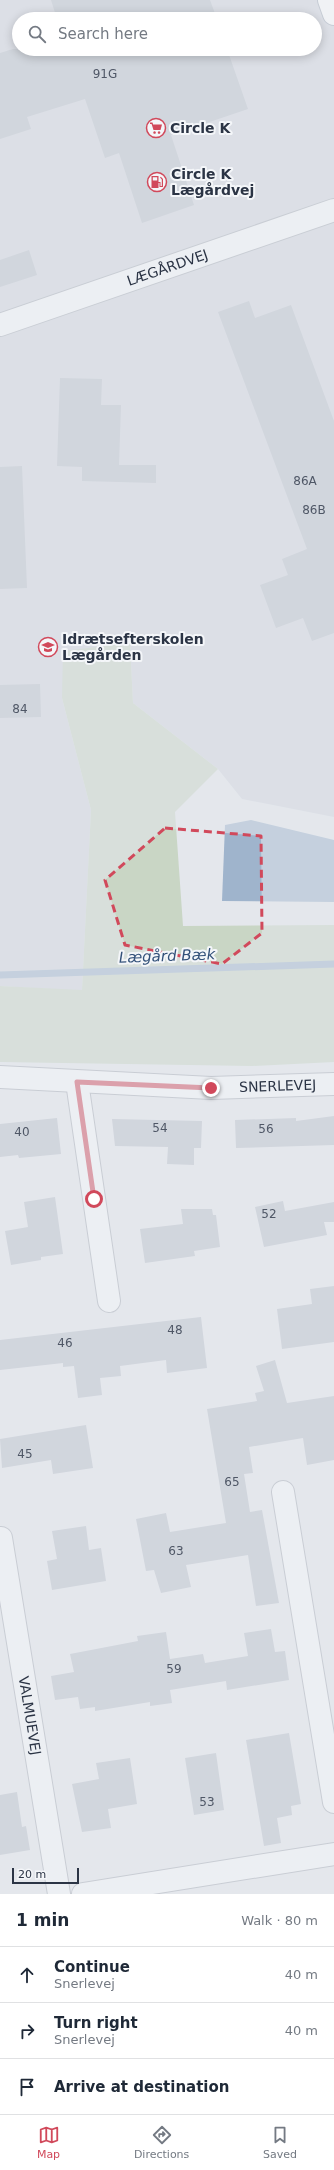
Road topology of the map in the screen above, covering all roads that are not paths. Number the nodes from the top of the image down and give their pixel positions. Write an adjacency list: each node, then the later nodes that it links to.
1 (329, 0): 2 (main road)
2 (334, 14)
3 (334, 210): 4 (street, LÆGÅRDVEJ)
4 (0, 325)
5 (0, 1078): 6 (street, SNERLEVEJ)
6 (77, 1082): 7 (street, SNERLEVEJ); 8 (street)
7 (334, 1084)
8 (109, 1301)
9 (283, 1492): 11 (street)
10 (1, 1538): 13 (street, VALMUEVEJ)
11 (334, 1802)
12 (334, 1854): 14 (street)
13 (60, 1894)
14 (83, 1894)

